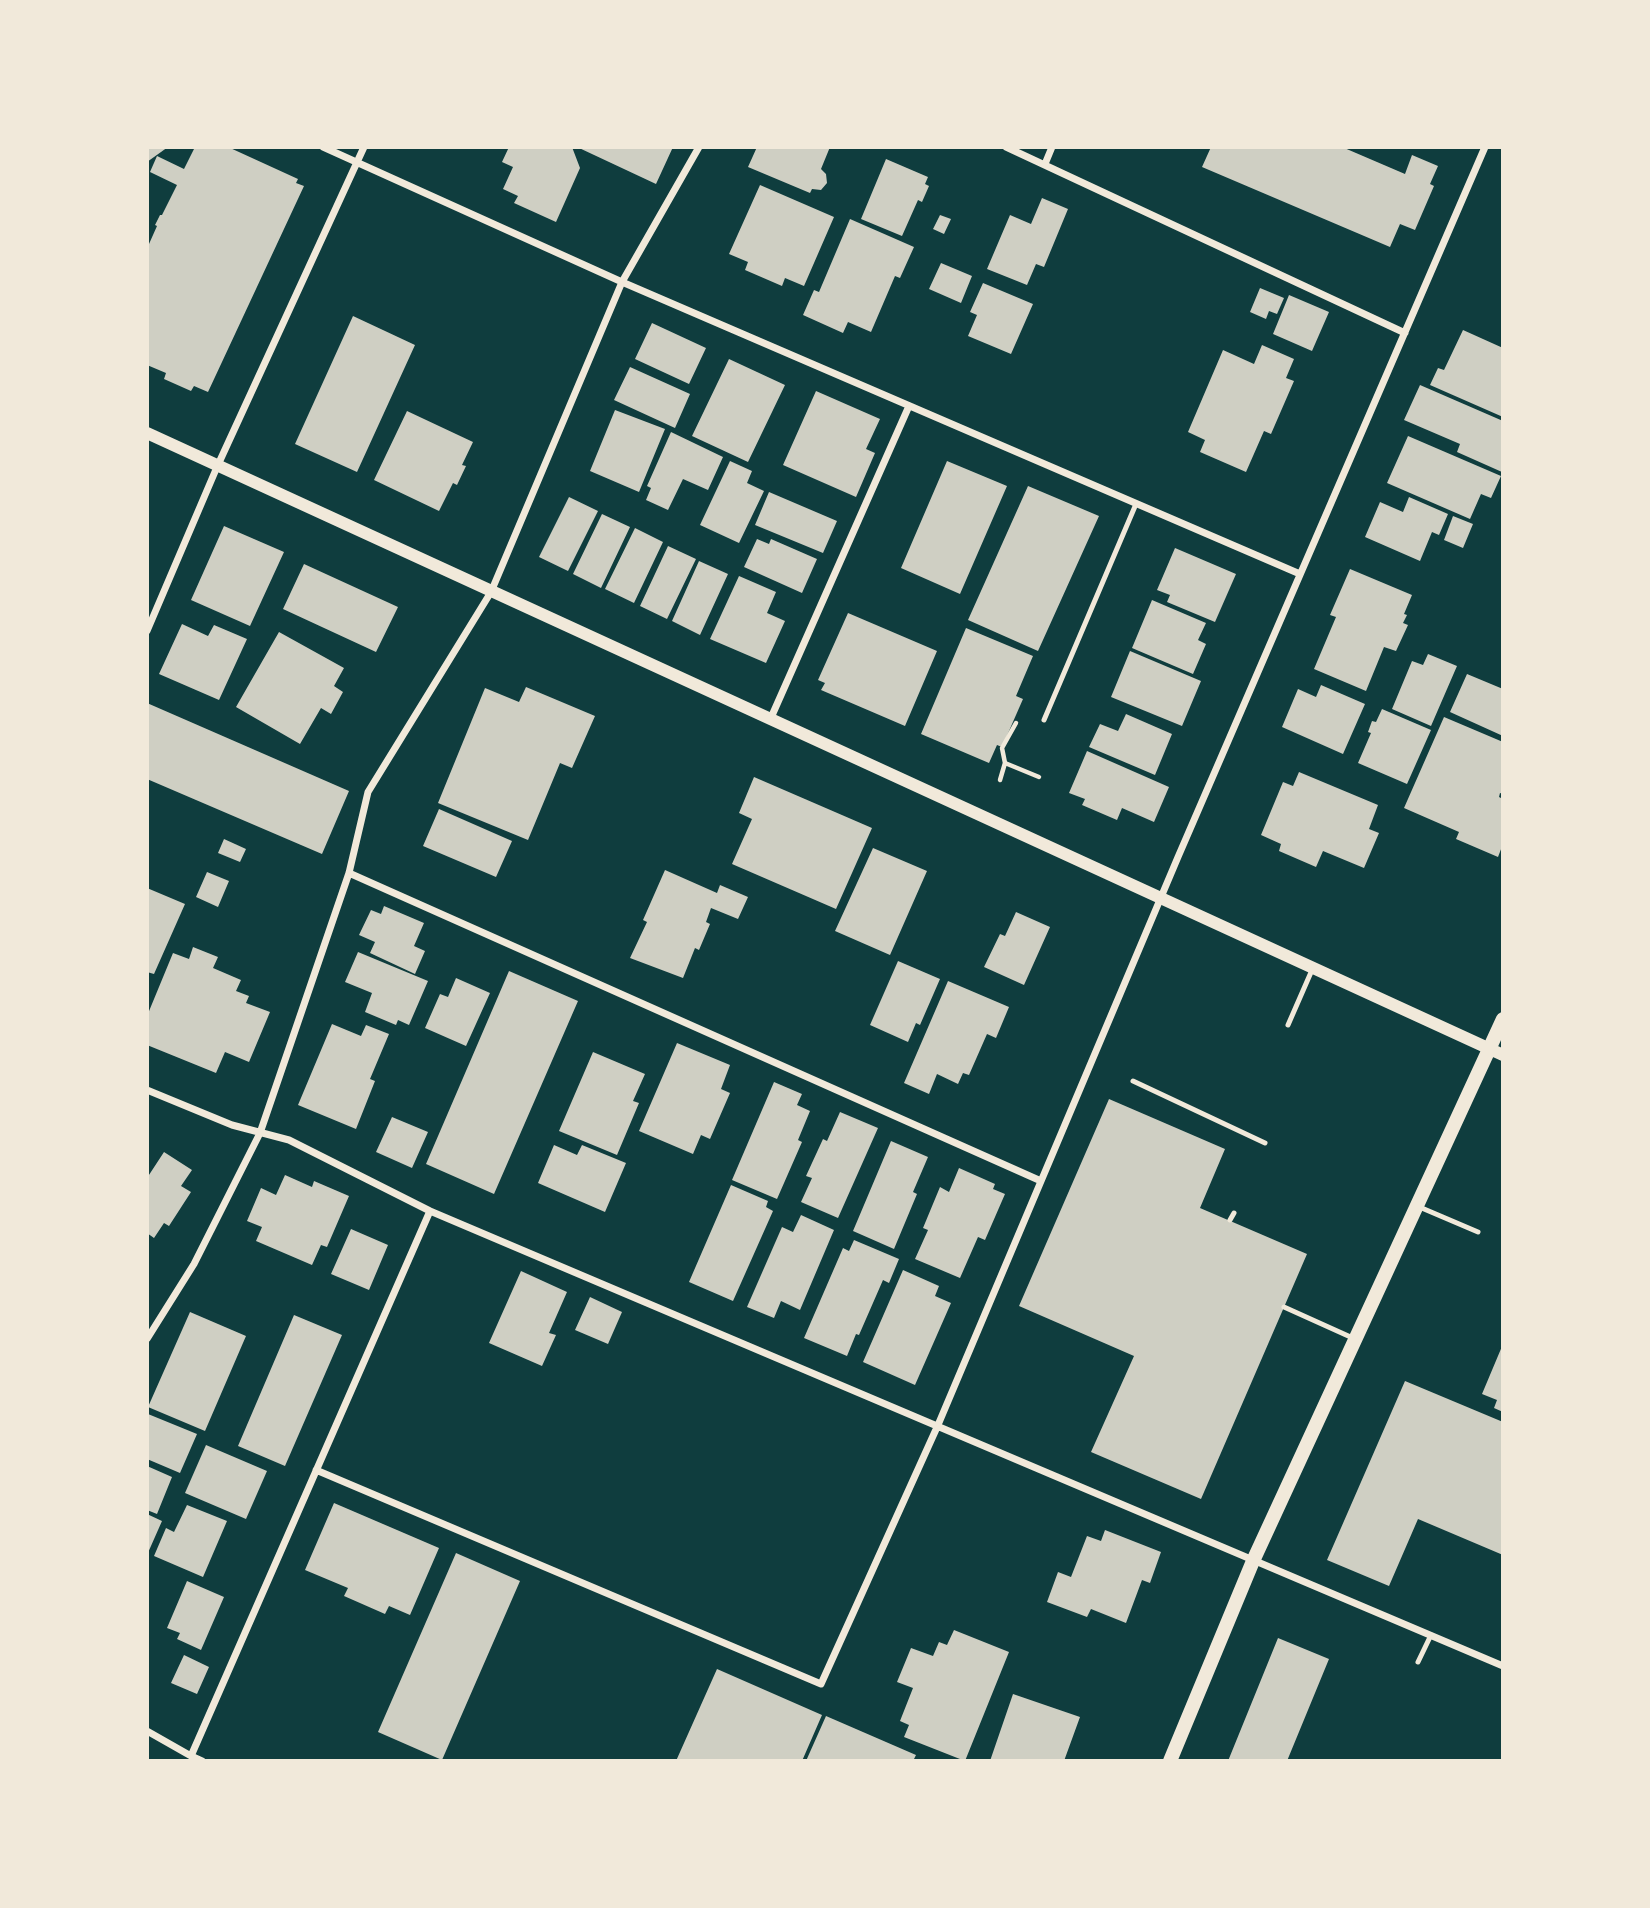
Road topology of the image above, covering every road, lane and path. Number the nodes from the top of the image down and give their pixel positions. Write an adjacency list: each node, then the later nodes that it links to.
1 (323, 147): 7 (street)
2 (364, 147): 7 (street)
3 (699, 147): 9 (street)
4 (1006, 147): 8 (street)
5 (1052, 147): 8 (street)
6 (1485, 147): 10 (street)
7 (357, 164): 9 (street); 13 (street)
8 (1045, 164): 10 (street)
9 (622, 282): 11 (street); 16 (street)
10 (1405, 333): 15 (street)
11 (909, 406): 14 (street); 18 (street)
12 (147, 433): 13 (street)
13 (217, 467): 16 (street); 17 (street)
14 (1136, 503): 15 (street); 19 (lane)
15 (1300, 574): 23 (street)
16 (491, 592): 18 (street); 22 (street)
17 (147, 631)
18 (769, 720): 23 (street)
19 (1044, 720)
20 (1039, 777): 21 (path)
21 (1000, 780)
22 (349, 873): 31 (street); 33 (street)
23 (1160, 898): 24 (street); 33 (street)
24 (1313, 968): 26 (lane); 27 (street)
25 (1503, 1019): 27 (main road)
26 (1288, 1025)
27 (1489, 1049): 28 (street); 34 (main road)
28 (1503, 1055)
29 (1133, 1081): 32 (lane)
30 (147, 1090): 31 (street)
31 (260, 1133): 35 (street); 40 (street)
32 (1265, 1143)
33 (1041, 1181): 42 (street)
34 (1418, 1206): 38 (lane); 41 (main road)
35 (430, 1211): 42 (street); 43 (street)
36 (1234, 1213): 37 (lane)
37 (1230, 1220)
38 (1478, 1232)
39 (1284, 1307): 41 (lane)
40 (147, 1339)
41 (1355, 1339): 44 (main road)
42 (938, 1425): 43 (street); 44 (street)
43 (317, 1470): 49 (street)
44 (1253, 1561): 45 (street); 51 (main road)
45 (1432, 1635): 46 (lane); 47 (street)
46 (1418, 1662)
47 (1503, 1666)
48 (147, 1731): 49 (street)
49 (191, 1756): 50 (street)
50 (202, 1761)
51 (1170, 1761)

